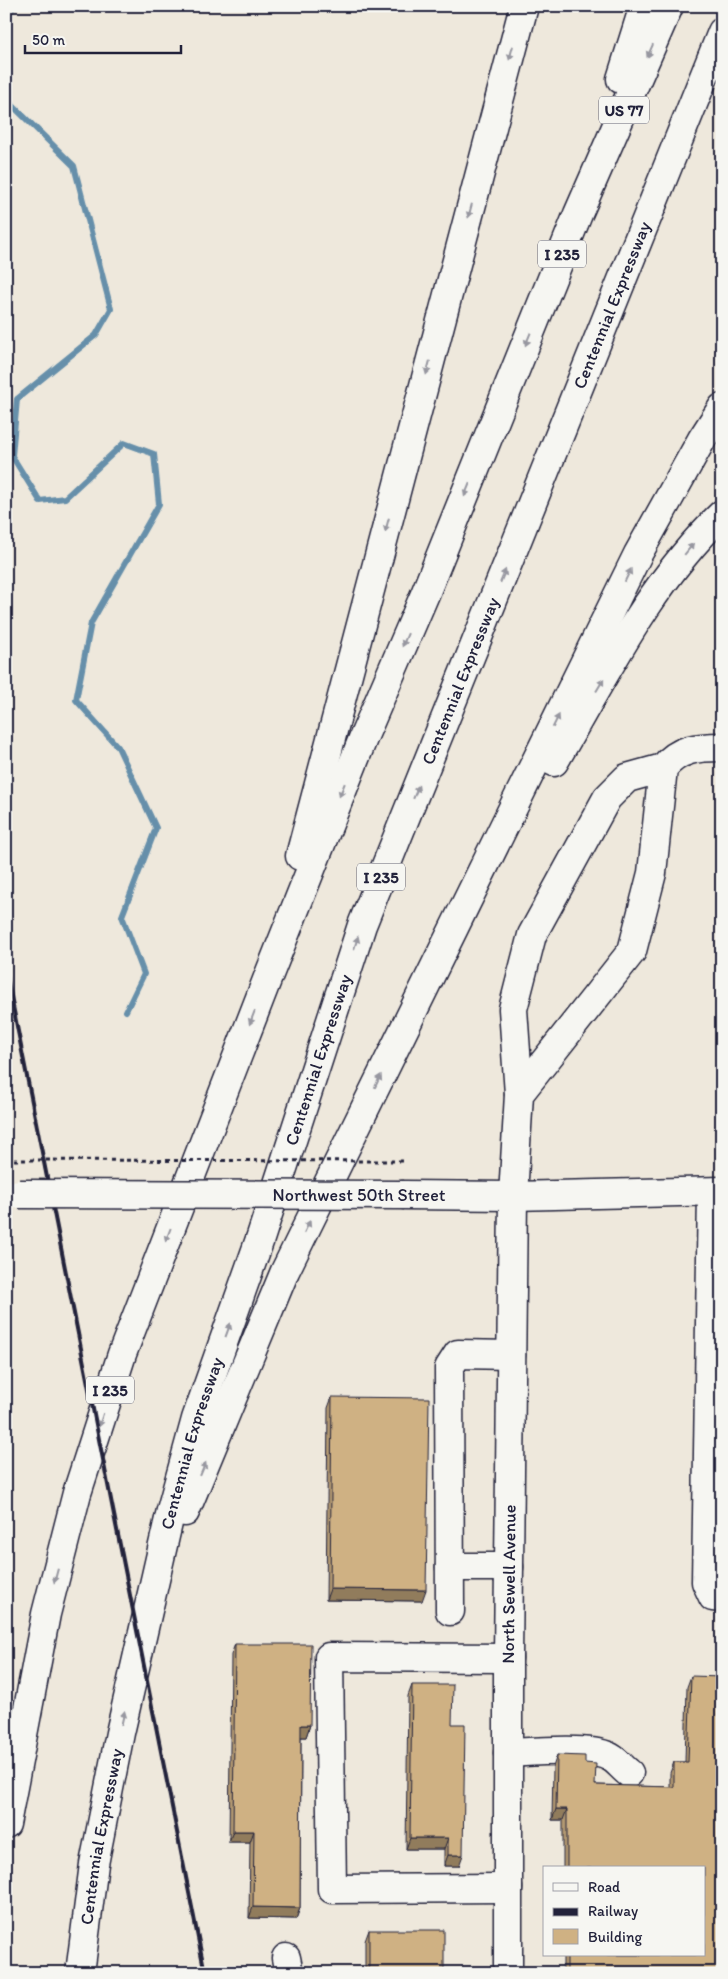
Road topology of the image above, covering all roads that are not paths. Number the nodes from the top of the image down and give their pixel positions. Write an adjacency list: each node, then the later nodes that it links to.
1 (524, 6): 13 (main road, one-way to 13)
2 (644, 6): 7 (main road)
3 (669, 6): 7 (main road, US 77, one-way to 7)
4 (722, 32): 6 (main road)
5 (722, 81): 6 (main road)
6 (663, 178): 21 (main road, Centennial Expressway / I 235, one-way to 6)
7 (578, 214): 13 (main road, I 235, one-way to 13)
8 (722, 408): 12 (main road, one-way to 8)
9 (722, 514): 12 (main road, one-way to 9)
10 (711, 747): 11 (main road)
11 (663, 768): 14 (main road); 14 (main road, North Sewell Avenue)
12 (442, 953): 21 (main road, one-way to 12)
13 (270, 972): 27 (main road, I 235, one-way to 27)
14 (519, 1094): 17 (main road, North Sewell Avenue)
15 (719, 1192): 17 (main road, Northwest 50th Street); 22 (main road)
16 (6, 1194): 17 (main road, Northwest 50th Street, bridge)
17 (513, 1196): 18 (main road, North Sewell Avenue)
18 (511, 1355): 19 (main road); 20 (main road, North Sewell Avenue)
19 (450, 1567): 20 (main road); 23 (main road)
20 (509, 1567): 24 (main road, North Sewell Avenue)
21 (151, 1595): 29 (main road, Centennial Expressway / I 235, one-way to 21)
22 (722, 1598)
23 (450, 1611)
24 (508, 1658): 25 (main road, North Sewell Avenue); 28 (main road)
25 (508, 1752): 26 (main road); 28 (main road, North Sewell Avenue)
26 (629, 1773)
27 (6, 1824)
28 (508, 1888): 30 (main road, North Sewell Avenue)
29 (80, 1973)
30 (508, 1973)

